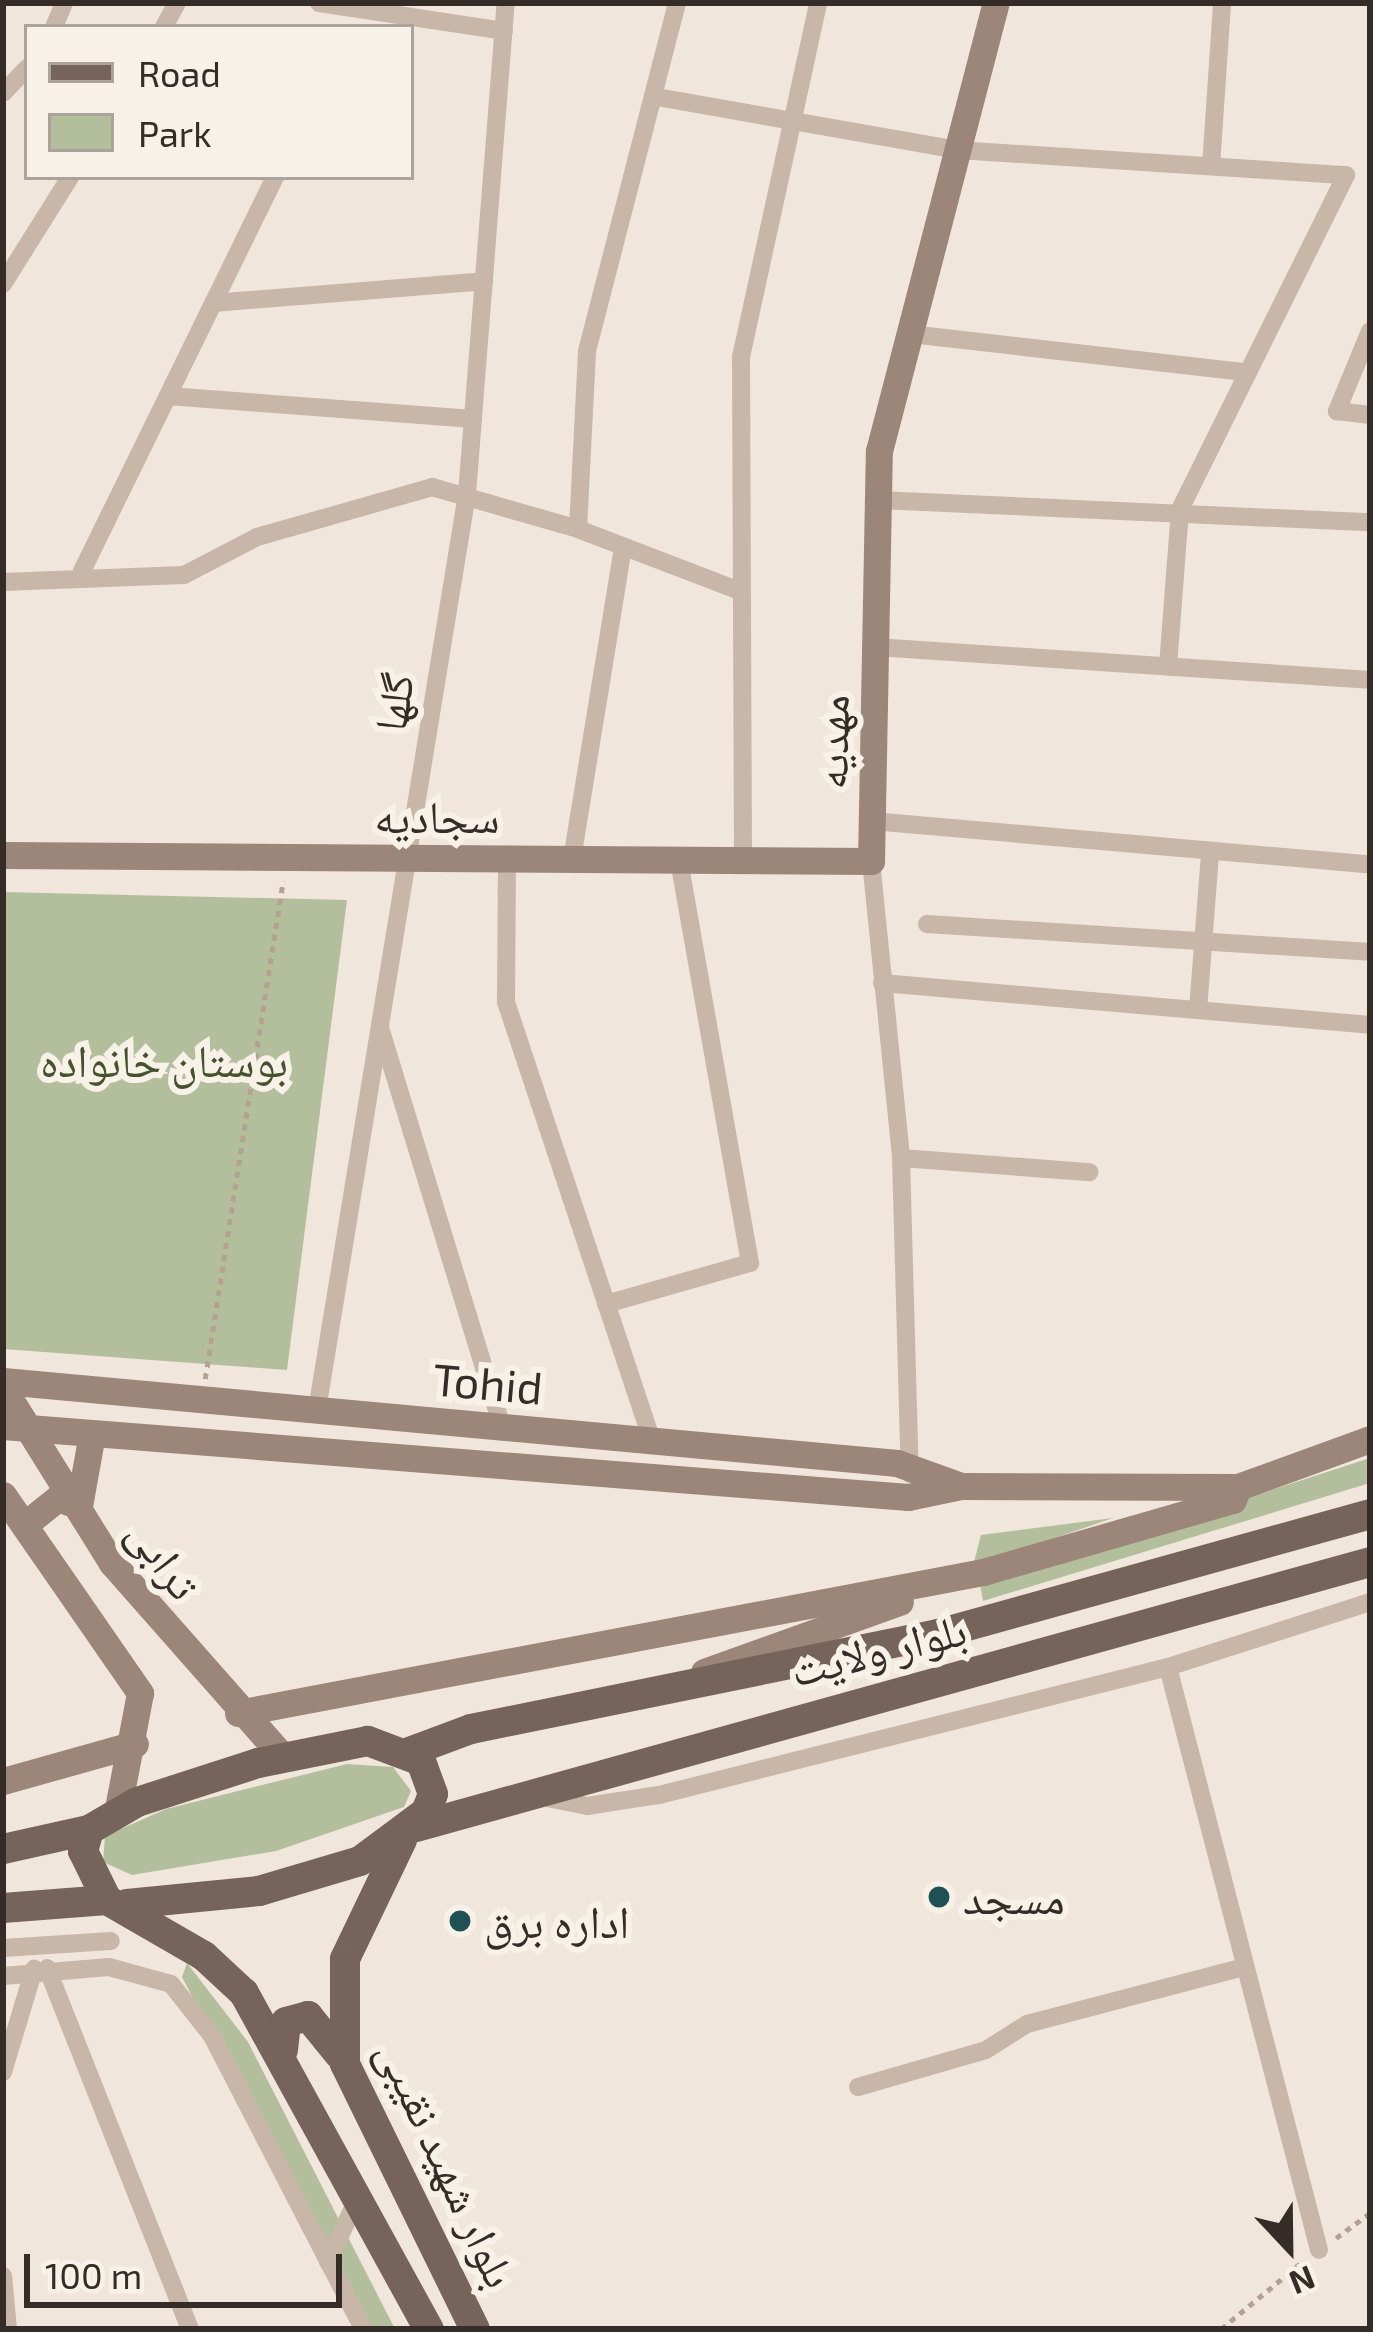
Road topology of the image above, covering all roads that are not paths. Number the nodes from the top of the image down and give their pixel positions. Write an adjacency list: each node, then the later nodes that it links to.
1 (319, 3): 7 (street)
2 (506, 3): 10 (street, گلها)
3 (677, 3): 13 (street)
4 (818, 3): 14 (street)
5 (996, 3): 15 (main road, مهدیه)
6 (1222, 3): 16 (street)
7 (351, 21): 8 (street)
8 (397, 24)
9 (414, 25): 10 (street)
10 (504, 31): 19 (street, گلها)
11 (24, 71): 12 (street)
12 (3, 93)
13 (657, 97): 14 (street); 32 (street)
14 (797, 123): 15 (street); 36 (street)
15 (957, 150): 16 (street); 23 (main road, مهدیه)
16 (1211, 166): 24 (street)
17 (68, 180): 20 (street)
18 (274, 180): 21 (street)
19 (484, 281): 21 (street); 27 (street, گلها)
20 (3, 284)
21 (213, 303): 25 (street)
22 (1370, 331): 26 (street)
23 (910, 334): 24 (street); 29 (main road, مهدیه)
24 (1245, 372): 30 (street)
25 (168, 396): 27 (street); 34 (street)
26 (1370, 416)
27 (473, 419): 28 (street, گلها)
28 (467, 494): 32 (street); 34 (street); 43 (street, گلها)
29 (878, 500): 30 (street); 37 (main road, مهدیه)
30 (1180, 510): 31 (street); 38 (street)
31 (1370, 522)
32 (578, 529): 33 (street)
33 (623, 549): 36 (street); 45 (street)
34 (82, 571): 35 (street)
35 (3, 582)
36 (737, 590): 47 (street)
37 (875, 647): 38 (street); 40 (main road, مهدیه)
38 (1168, 667): 39 (street)
39 (1370, 680)
40 (872, 821): 41 (street); 48 (main road, مهدیه)
41 (1210, 855): 49 (street); 51 (street)
42 (3, 856): 43 (main road, سجادیه)
43 (407, 858): 44 (main road, سجادیه); 56 (street, گلها)
44 (507, 859): 45 (main road, سجادیه); 59 (street)
45 (572, 859): 46 (main road, سجادیه)
46 (680, 860): 47 (main road, سجادیه); 59 (street)
47 (743, 860): 48 (main road, سجادیه)
48 (871, 861): 53 (street, مهدیه)
49 (1370, 865)
50 (927, 923): 51 (street)
51 (1205, 942): 52 (street); 54 (street)
52 (1370, 952)
53 (882, 983): 54 (street); 57 (street, مهدیه)
54 (1198, 1010): 55 (street)
55 (1370, 1024)
56 (380, 1027): 61 (street, گلها); 62 (street)
57 (901, 1158): 58 (street); 67 (street, مهدیه)
58 (1089, 1172)
59 (606, 1304): 66 (street)
60 (3, 1385): 61 (main road, Tohid); 63 (main road, ترابی)
61 (316, 1410): 62 (main road, Tohid)
62 (502, 1426): 66 (main road, Tohid)
63 (12, 1427): 64 (main road, Tohid); 72 (main road, ترابی)
64 (92, 1434): 71 (main road, Tohid); 72 (main road)
65 (1370, 1438): 69 (main road)
66 (651, 1439): 67 (main road, Tohid)
67 (910, 1466): 68 (main road, Tohid); 71 (street, مهدیه)
68 (961, 1486): 69 (main road, Tohid); 71 (main road, Tohid)
69 (1238, 1487): 76 (main road)
70 (3, 1495): 74 (main road)
71 (908, 1497)
72 (79, 1506): 74 (main road); 80 (main road, ترابی)
73 (1370, 1514): 79 (main road, بلوار ولایت)
74 (24, 1526): 81 (main road)
75 (1370, 1562): 85 (main road, بلوار ولایت)
76 (982, 1572): 79 (main road); 80 (main road)
77 (1370, 1602): 78 (street)
78 (1168, 1667): 85 (street); 96 (street)
79 (615, 1704): 82 (main road, بلوار ولایت)
80 (238, 1713): 83 (main road, ترابی)
81 (135, 1744): 84 (main road); 86 (main road)
82 (409, 1752): 83 (main road); 88 (main road, بلوار شهید نقیبی)
83 (284, 1758): 86 (main road)
84 (3, 1780)
85 (519, 1792): 88 (main road, بلوار ولایت)
86 (117, 1814): 87 (main road)
87 (89, 1830): 89 (main road); 90 (main road)
88 (408, 1832): 90 (main road, بلوار ولایت); 99 (main road, بلوار شهید نقیبی)
89 (3, 1849)
90 (116, 1902): 91 (main road); 92 (street); 98 (main road, بلوار شهید نقیبی)
91 (3, 1908)
92 (111, 1941): 93 (street); 94 (street)
93 (3, 1948)
94 (109, 1967): 95 (street); 104 (street)
95 (41, 1968): 97 (street); 100 (street); 107 (street)
96 (1241, 1969): 101 (street); 103 (street)
97 (3, 1976)
98 (283, 2050): 99 (main road); 102 (main road, بلوار شهید نقیبی)
99 (345, 2064): 110 (main road, بلوار شهید نقیبی)
100 (3, 2072)
101 (858, 2087)
102 (360, 2193): 104 (street); 109 (main road, بلوار شهید نقیبی)
103 (1318, 2250)
104 (328, 2262): 108 (street)
105 (3, 2276): 106 (street)
106 (8, 2329)
107 (190, 2329)
108 (363, 2329)
109 (429, 2329)
110 (475, 2329)

